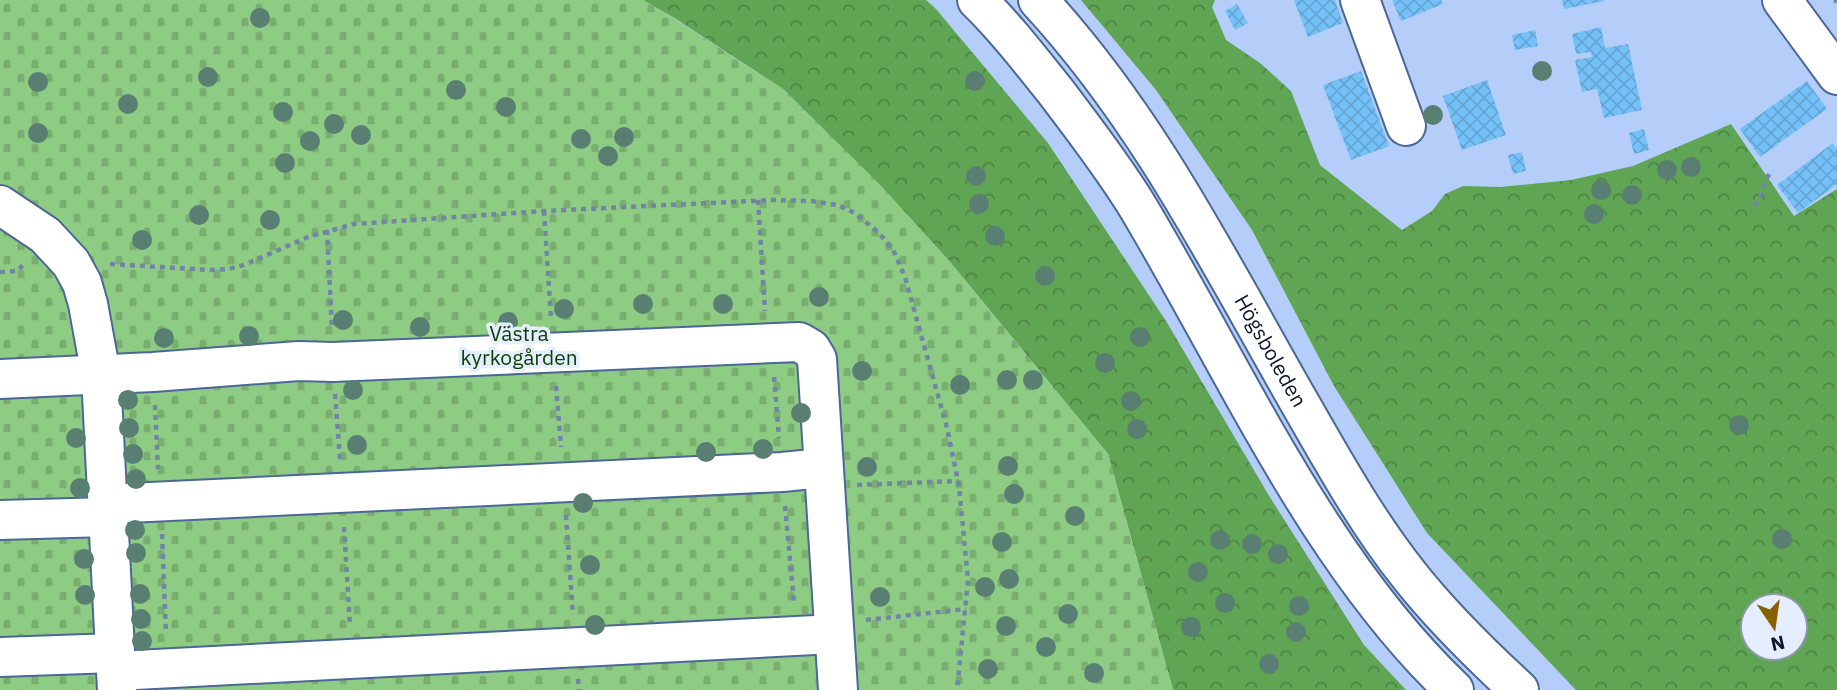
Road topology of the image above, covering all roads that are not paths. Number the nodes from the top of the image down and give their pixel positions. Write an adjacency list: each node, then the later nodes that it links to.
1 (977, 0): 17 (main road, Högsboleden)
2 (1038, 0): 18 (main road, Högsboleden)
3 (1360, 0): 6 (main road)
4 (1782, 0): 5 (main road)
5 (1837, 75)
6 (1406, 125)
7 (0, 205): 8 (main road)
8 (101, 375): 9 (main road); 10 (main road); 11 (main road)
9 (0, 379)
10 (824, 477): 11 (main road); 13 (main road)
11 (107, 510): 12 (main road); 15 (main road)
12 (0, 520)
13 (821, 631): 15 (main road); 16 (main road)
14 (0, 657): 15 (main road)
15 (116, 672)
16 (838, 690)
17 (1454, 690)
18 (1519, 690)

